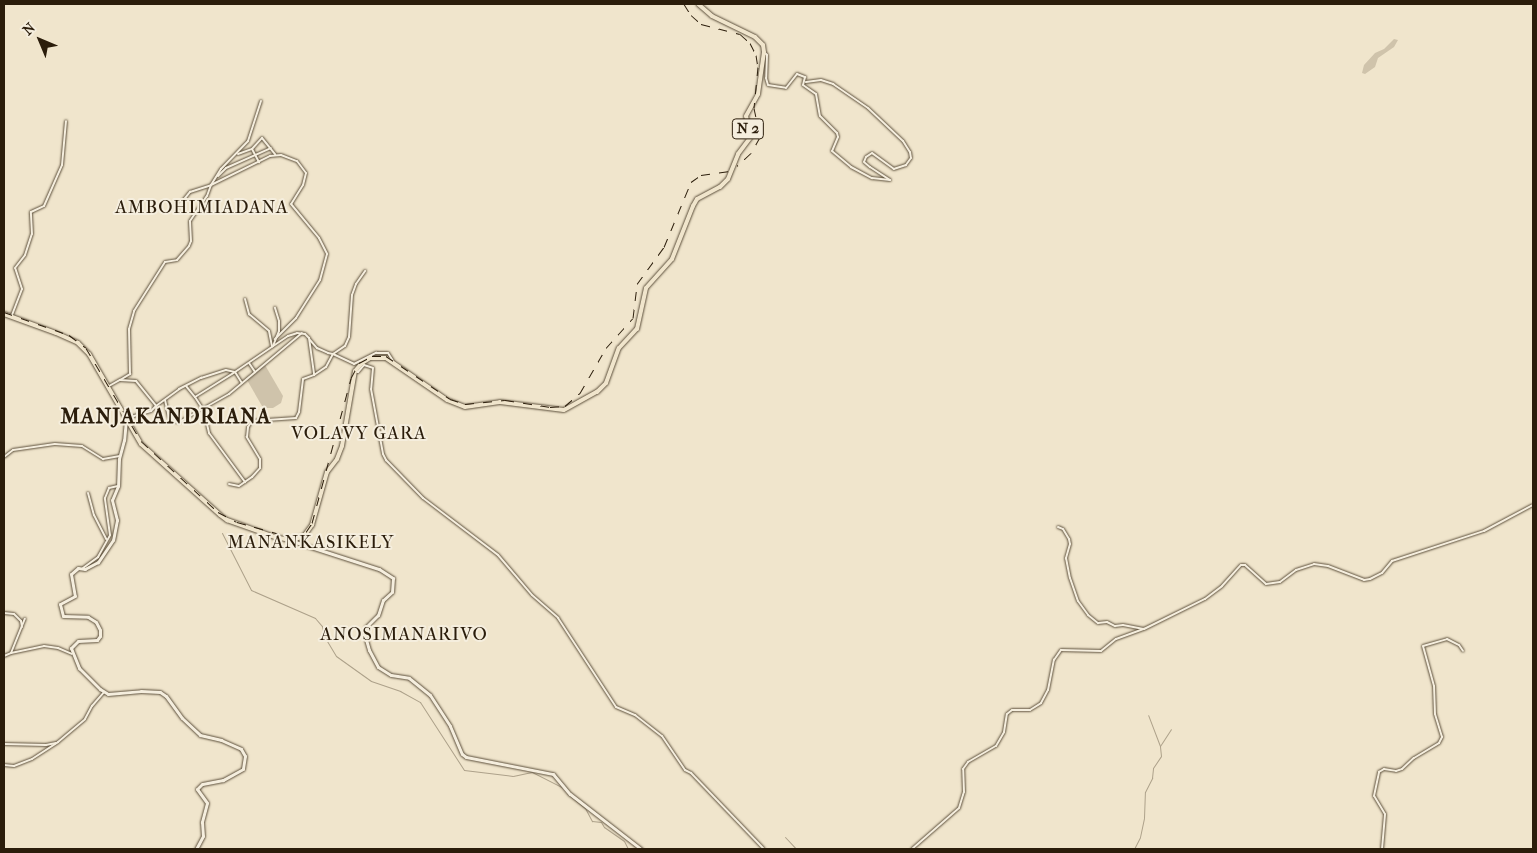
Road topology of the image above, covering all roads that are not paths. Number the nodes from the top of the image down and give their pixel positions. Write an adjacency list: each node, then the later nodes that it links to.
1 (698, 4): 2 (main road)
2 (764, 52): 3 (street); 28 (main road, N 2)
3 (806, 82): 3 (street)
4 (261, 101): 8 (street)
5 (66, 121): 21 (street)
6 (271, 148): 7 (street); 9 (street); 10 (street)
7 (252, 149): 8 (street); 9 (street)
8 (236, 155): 14 (street)
9 (256, 155): 11 (street); 12 (street)
10 (275, 156): 11 (street); 24 (street)
11 (260, 162): 13 (street)
12 (237, 163): 13 (street); 14 (street)
13 (243, 169): 15 (street)
14 (216, 178): 15 (street)
15 (211, 185): 16 (street); 33 (street)
16 (177, 208)
17 (365, 271): 26 (street)
18 (245, 299): 25 (street)
19 (275, 308): 24 (street)
20 (4, 314): 21 (main road)
21 (11, 316): 36 (main road)
22 (302, 333): 23 (street); 25 (street); 31 (street)
23 (308, 338): 26 (street); 32 (street)
24 (275, 339): 25 (street)
25 (272, 347): 27 (street)
26 (333, 354): 28 (street); 32 (street)
27 (249, 363): 30 (street); 31 (street)
28 (394, 363): 29 (main road, N 2)
29 (355, 371): 50 (main road); 67 (street)
30 (235, 372): 34 (street); 35 (street); 37 (street)
31 (255, 372): 34 (street)
32 (314, 375): 44 (street)
33 (120, 380): 36 (street); 39 (street)
34 (242, 383): 40 (street)
35 (186, 386): 37 (street); 38 (street)
36 (108, 387): 41 (main road)
37 (195, 397): 40 (street)
38 (165, 399): 39 (street); 40 (street)
39 (156, 406): 41 (street)
40 (203, 409): 44 (street)
41 (126, 418): 42 (street); 50 (main road)
42 (120, 456): 43 (street); 46 (street)
43 (4, 457)
44 (245, 482): 45 (street)
45 (229, 484)
46 (118, 486): 51 (street); 52 (street)
47 (88, 492): 51 (street)
48 (1533, 505): 56 (street)
49 (1058, 527): 56 (street)
50 (289, 540): 66 (street)
51 (105, 544): 52 (street)
52 (83, 568): 59 (street)
53 (4, 613): 55 (street)
54 (25, 619): 55 (street)
55 (22, 627): 58 (street)
56 (1144, 629): 68 (street)
57 (1463, 650): 69 (street)
58 (11, 653): 59 (street); 60 (street)
59 (72, 654): 61 (street)
60 (4, 656)
61 (104, 692): 62 (street); 65 (street)
62 (58, 742): 63 (street); 64 (street)
63 (4, 744)
64 (4, 765)
65 (196, 849)
66 (641, 849)
67 (764, 849)
68 (912, 849)
69 (1382, 849)

